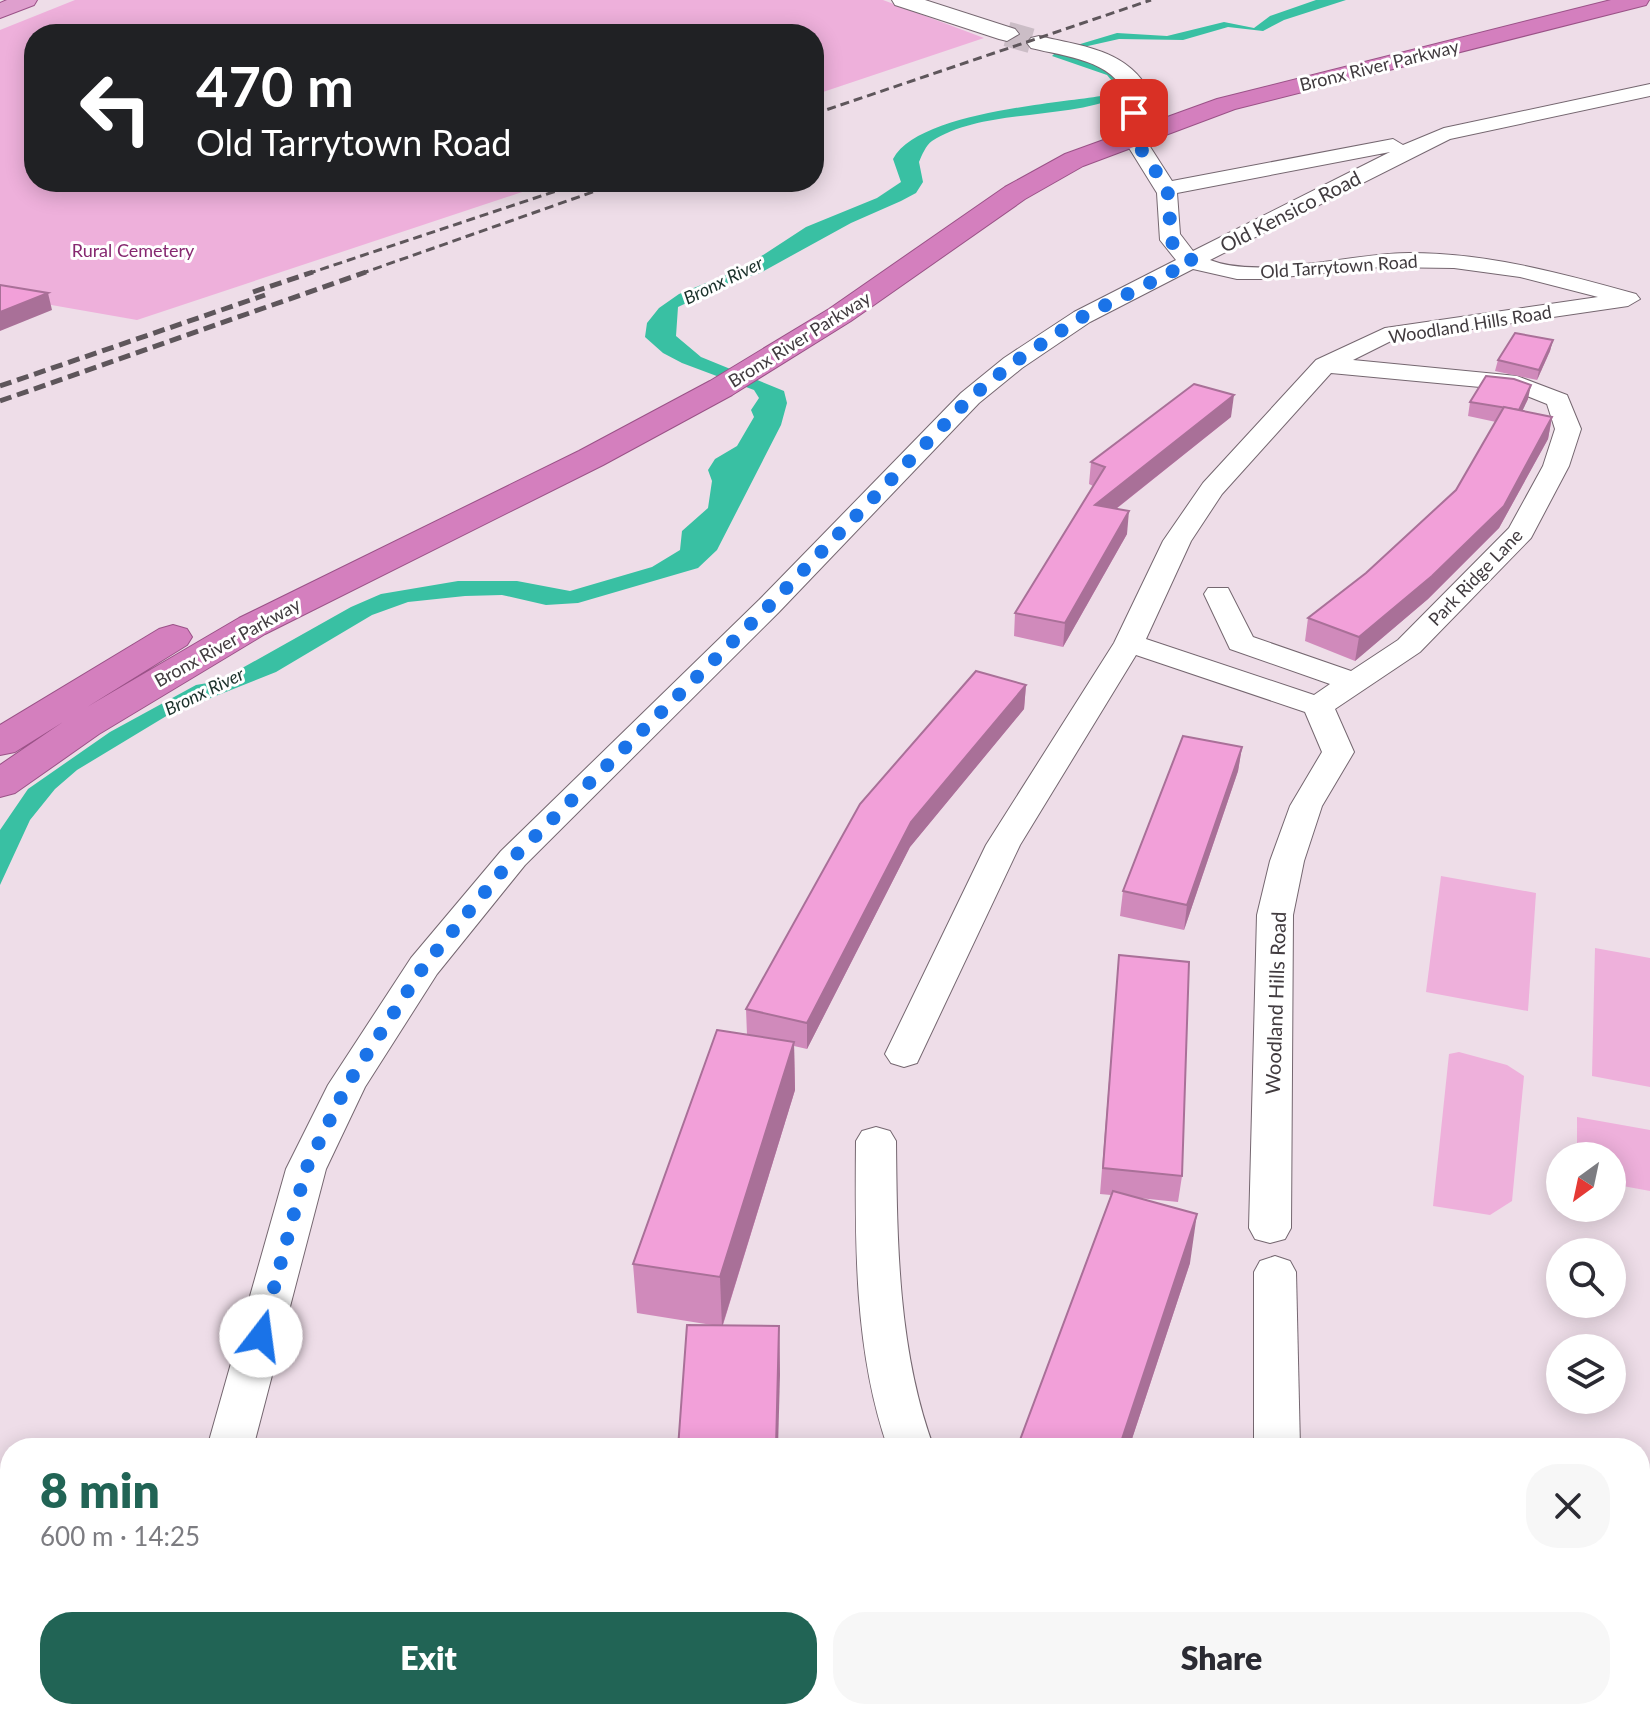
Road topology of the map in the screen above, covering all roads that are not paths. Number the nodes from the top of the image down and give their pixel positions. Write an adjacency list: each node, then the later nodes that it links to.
1 (26, 0): 7 (main road)
2 (903, 0): 6 (street)
3 (958, 0): 6 (street)
4 (1544, 0): 11 (highway, Bronx River Parkway)
5 (1638, 0): 11 (highway, Bronx River Parkway)
6 (930, 9): 8 (street)
7 (0, 11)
8 (1007, 34)
9 (1046, 45): 11 (street)
10 (1650, 90): 12 (street, Old Kensico Road)
11 (1134, 124): 13 (street); 17 (highway, Bronx River Parkway)
12 (1422, 143): 13 (street, Old Kensico Road); 14 (street, Old Kensico Road)
13 (1165, 189): 14 (street)
14 (1193, 261): 15 (street, Old Tarrytown Road); 30 (street, Old Kensico Road)
15 (1639, 303): 16 (street, Woodland Hills Road)
16 (1325, 365): 19 (street, Woodland Hills Road); 22 (street, Park Ridge Lane)
17 (724, 372): 24 (highway, Bronx River Parkway); 25 (highway, Bronx River Parkway)
18 (1218, 594): 20 (street)
19 (1129, 643): 21 (street); 26 (street, Woodland Hills Road)
20 (1241, 643): 21 (street); 22 (street)
21 (1225, 675): 23 (street)
22 (1353, 682): 23 (street, Park Ridge Lane)
23 (1318, 706): 28 (street, Woodland Hills Road)
24 (0, 743)
25 (0, 784)
26 (904, 1054)
27 (876, 1141): 31 (street)
28 (1270, 1228)
29 (1275, 1272): 32 (street)
30 (233, 1438)
31 (907, 1438)
32 (1277, 1438)

